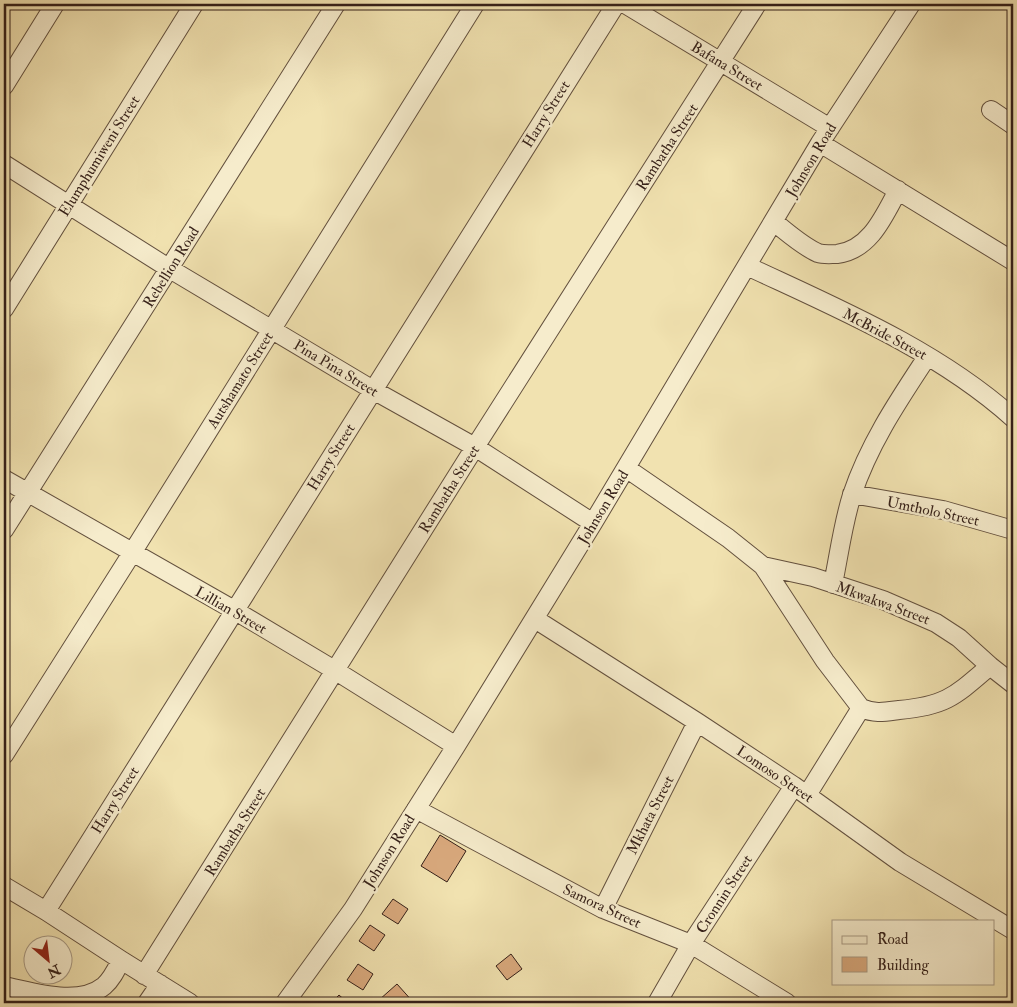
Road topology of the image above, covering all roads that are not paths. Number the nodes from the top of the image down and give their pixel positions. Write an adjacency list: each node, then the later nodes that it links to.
1 (55, 4): 10 (street)
2 (194, 4): 17 (street, Elumphumiweni Street)
3 (336, 4): 21 (street, Rebellion Road)
4 (475, 4): 23 (street, Autshamato Street)
5 (616, 4): 25 (street, Harry Street)
6 (624, 4): 9 (street, Bafana Street)
7 (757, 4): 9 (street, Rambatha Street)
8 (910, 4): 13 (street, Johnson Road)
9 (721, 63): 13 (street, Bafana Street); 27 (street, Rambatha Street)
10 (4, 86)
11 (990, 110): 12 (street)
12 (1013, 125)
13 (830, 128): 14 (street, Johnson Road)
14 (820, 143): 16 (street); 18 (street, Johnson Road)
15 (4, 164): 17 (street, Pina Pina Street)
16 (898, 190): 18 (street); 19 (street)
17 (69, 204): 21 (street, Pina Pina Street); 22 (street, Elumphumiweni Street)
18 (774, 222): 20 (street, Johnson Road)
19 (1013, 261)
20 (747, 266): 24 (street, McBride Street); 28 (street, Johnson Road)
21 (170, 269): 23 (street, Pina Pina Street); 30 (street, Rebellion Road)
22 (4, 309)
23 (272, 330): 25 (street, Pina Pina Street); 35 (street, Autshamato Street)
24 (927, 357): 26 (street, McBride Street); 31 (street)
25 (373, 390): 27 (street, Pina Pina Street); 38 (street, Harry Street)
26 (1013, 418)
27 (475, 447): 32 (street, Pina Pina Street); 41 (street, Rambatha Street)
28 (626, 468): 32 (street, Johnson Road); 36 (street, Mkwakwa Street)
29 (4, 479): 30 (street, Lillian Street)
30 (27, 493): 33 (street, Rebellion Road); 35 (street, Lillian Street)
31 (852, 494): 34 (street, Umtholo Street); 37 (street)
32 (593, 524): 39 (street, Johnson Road)
33 (4, 530)
34 (1013, 530)
35 (132, 554): 38 (street, Lillian Street); 46 (street, Autshamato Street)
36 (763, 566): 37 (street, Mkwakwa Street); 43 (street, Mkwakwa Street)
37 (833, 584): 40 (street, Mkwakwa Street)
38 (234, 610): 41 (street, Lillian Street); 51 (street, Harry Street)
39 (535, 619): 44 (street, Lomoso Street); 45 (street, Johnson Road)
40 (990, 666): 42 (street); 43 (street)
41 (336, 671): 45 (street, Lillian Street); 55 (street, Rambatha Street)
42 (1013, 684)
43 (861, 708): 47 (street, Cronnin Street)
44 (697, 722): 47 (street, Lomoso Street); 50 (street, Mkhata Street)
45 (456, 746): 48 (street, Johnson Road)
46 (4, 755)
47 (800, 791): 52 (street, Lomoso Street); 53 (street, Cronnin Street)
48 (416, 809): 50 (street, Samora Street); 60 (street, Johnson Road)
49 (4, 886): 51 (street)
50 (603, 909): 53 (street, Samora Street)
51 (46, 911): 54 (street)
52 (1013, 930)
53 (691, 944): 61 (street, Cronnin Street); 62 (street, Samora Street)
54 (121, 960): 55 (street); 57 (street)
55 (144, 975): 56 (street)
56 (160, 984): 58 (street); 59 (street)
57 (4, 986)
58 (147, 1003)
59 (190, 1003)
60 (285, 1003)
61 (657, 1003)
62 (786, 1003)

